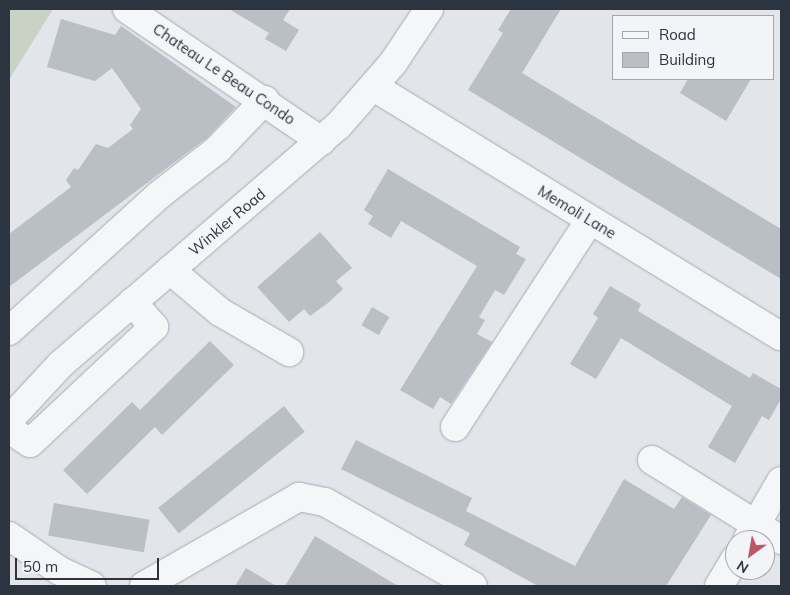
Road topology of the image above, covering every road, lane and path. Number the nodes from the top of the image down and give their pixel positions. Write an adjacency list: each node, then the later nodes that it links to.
1 (127, 9): 4 (street, Chateau Le Beau Condo)
2 (429, 9): 3 (street, Winkler Road)
3 (374, 87): 5 (street, Winkler Road); 6 (street, Memoli Lane)
4 (265, 100): 5 (street, Chateau Le Beau Condo); 9 (street)
5 (321, 141): 7 (street, Winkler Road)
6 (590, 220): 10 (street, Memoli Lane); 13 (street)
7 (170, 270): 8 (street, Winkler Road); 11 (street)
8 (132, 302): 12 (street, Winkler Road); 14 (street)
9 (9, 331)
10 (781, 336)
11 (289, 352)
12 (9, 420)
13 (456, 427)
14 (9, 429)
15 (652, 460): 17 (street)
16 (781, 481): 18 (street)
17 (748, 530)
18 (752, 530)
19 (9, 536): 20 (street)
20 (92, 586)
21 (144, 586): 22 (street)
22 (473, 586)

